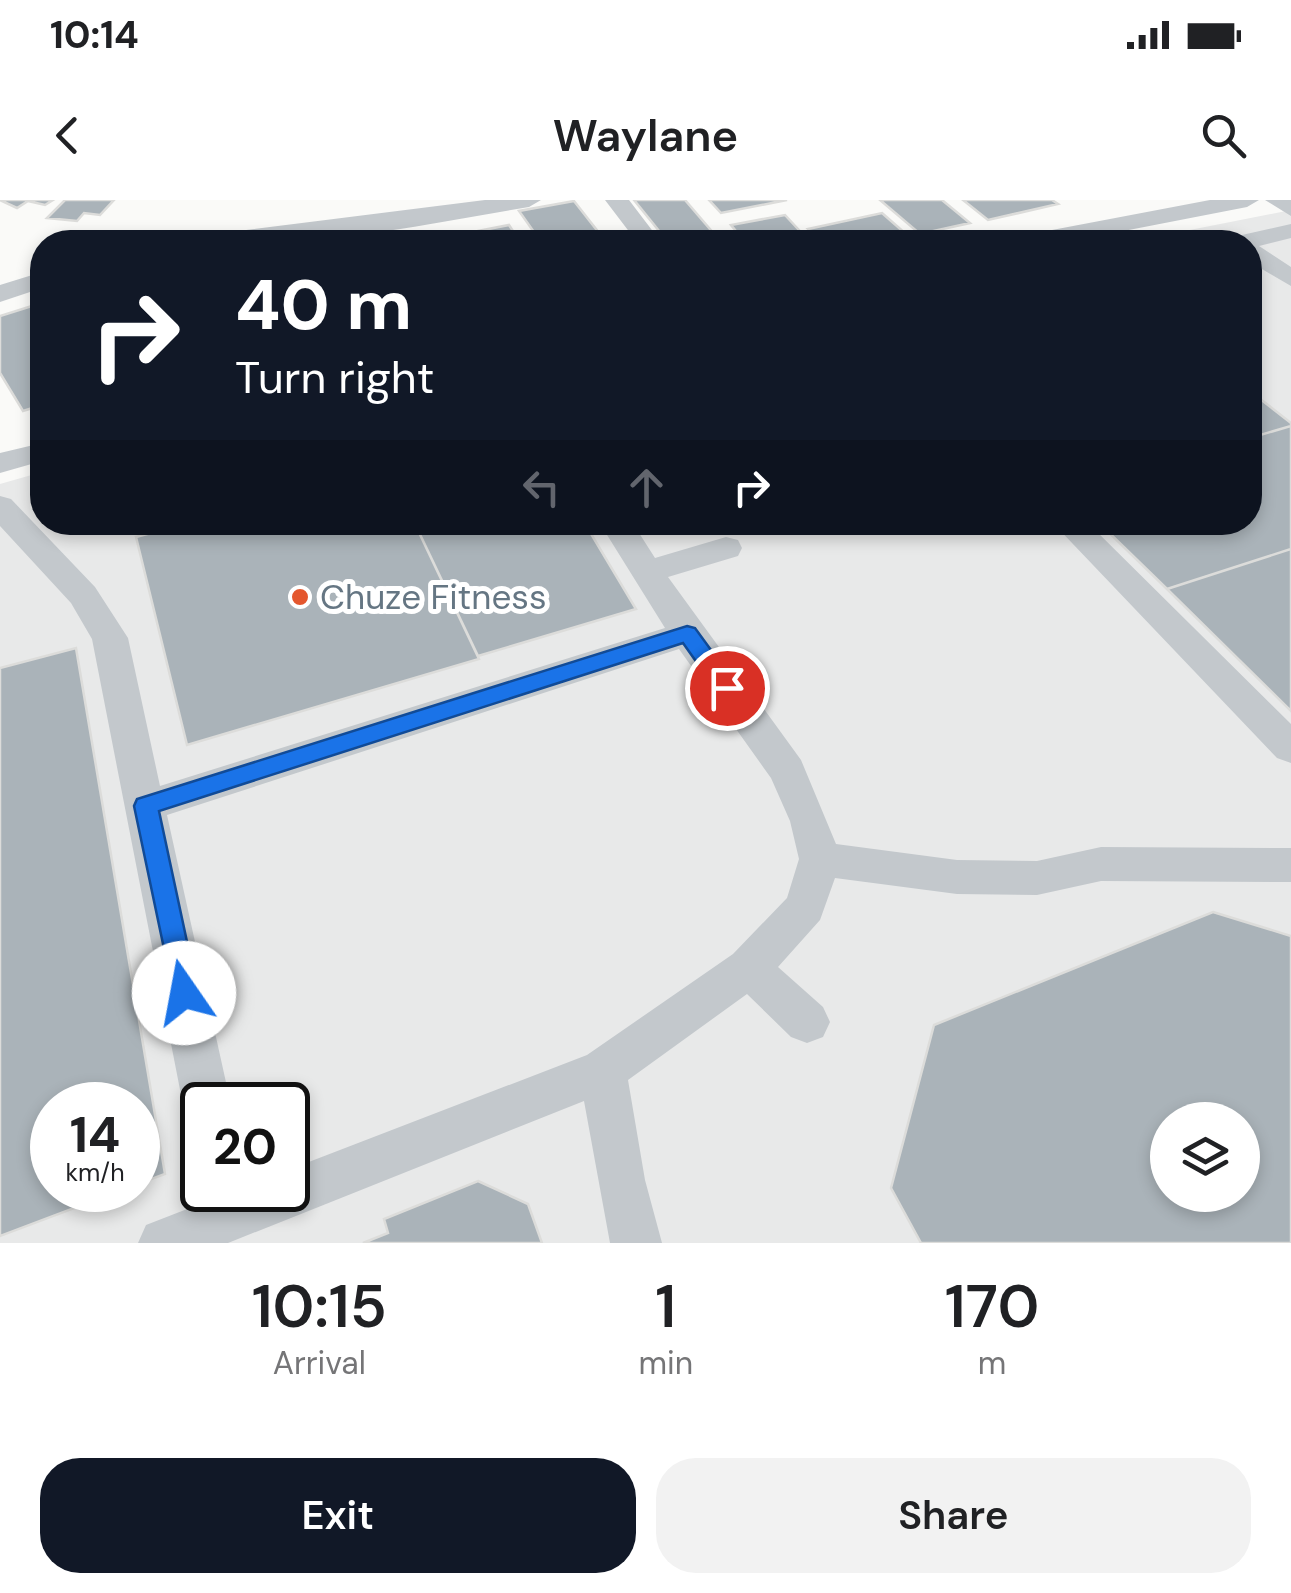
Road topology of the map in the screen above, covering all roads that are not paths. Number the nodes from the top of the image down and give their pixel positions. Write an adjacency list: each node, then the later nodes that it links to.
1 (529, 200): 6 (street)
2 (617, 200): 7 (street)
3 (1247, 200): 8 (street)
4 (1278, 200): 5 (street)
5 (1291, 209)
6 (326, 230)
7 (641, 230)
8 (1093, 230)
9 (1291, 230): 10 (street)
10 (1262, 237)
11 (1262, 259): 12 (street)
12 (1291, 278)
13 (30, 284): 14 (street)
14 (0, 294)
15 (30, 455): 16 (street)
16 (0, 463)
17 (0, 506): 24 (street)
18 (624, 535): 21 (street)
19 (1081, 535): 23 (street)
20 (726, 548): 21 (street)
21 (647, 572): 22 (street)
22 (687, 634): 24 (street); 25 (street)
23 (1291, 748)
24 (146, 806): 30 (street)
25 (820, 859): 26 (street); 27 (street)
26 (1291, 865)
27 (749, 968): 28 (street); 29 (street)
28 (807, 1022)
29 (603, 1071): 31 (street); 33 (street)
30 (202, 1082)
31 (230, 1216): 32 (street)
32 (164, 1243)
33 (636, 1243)

